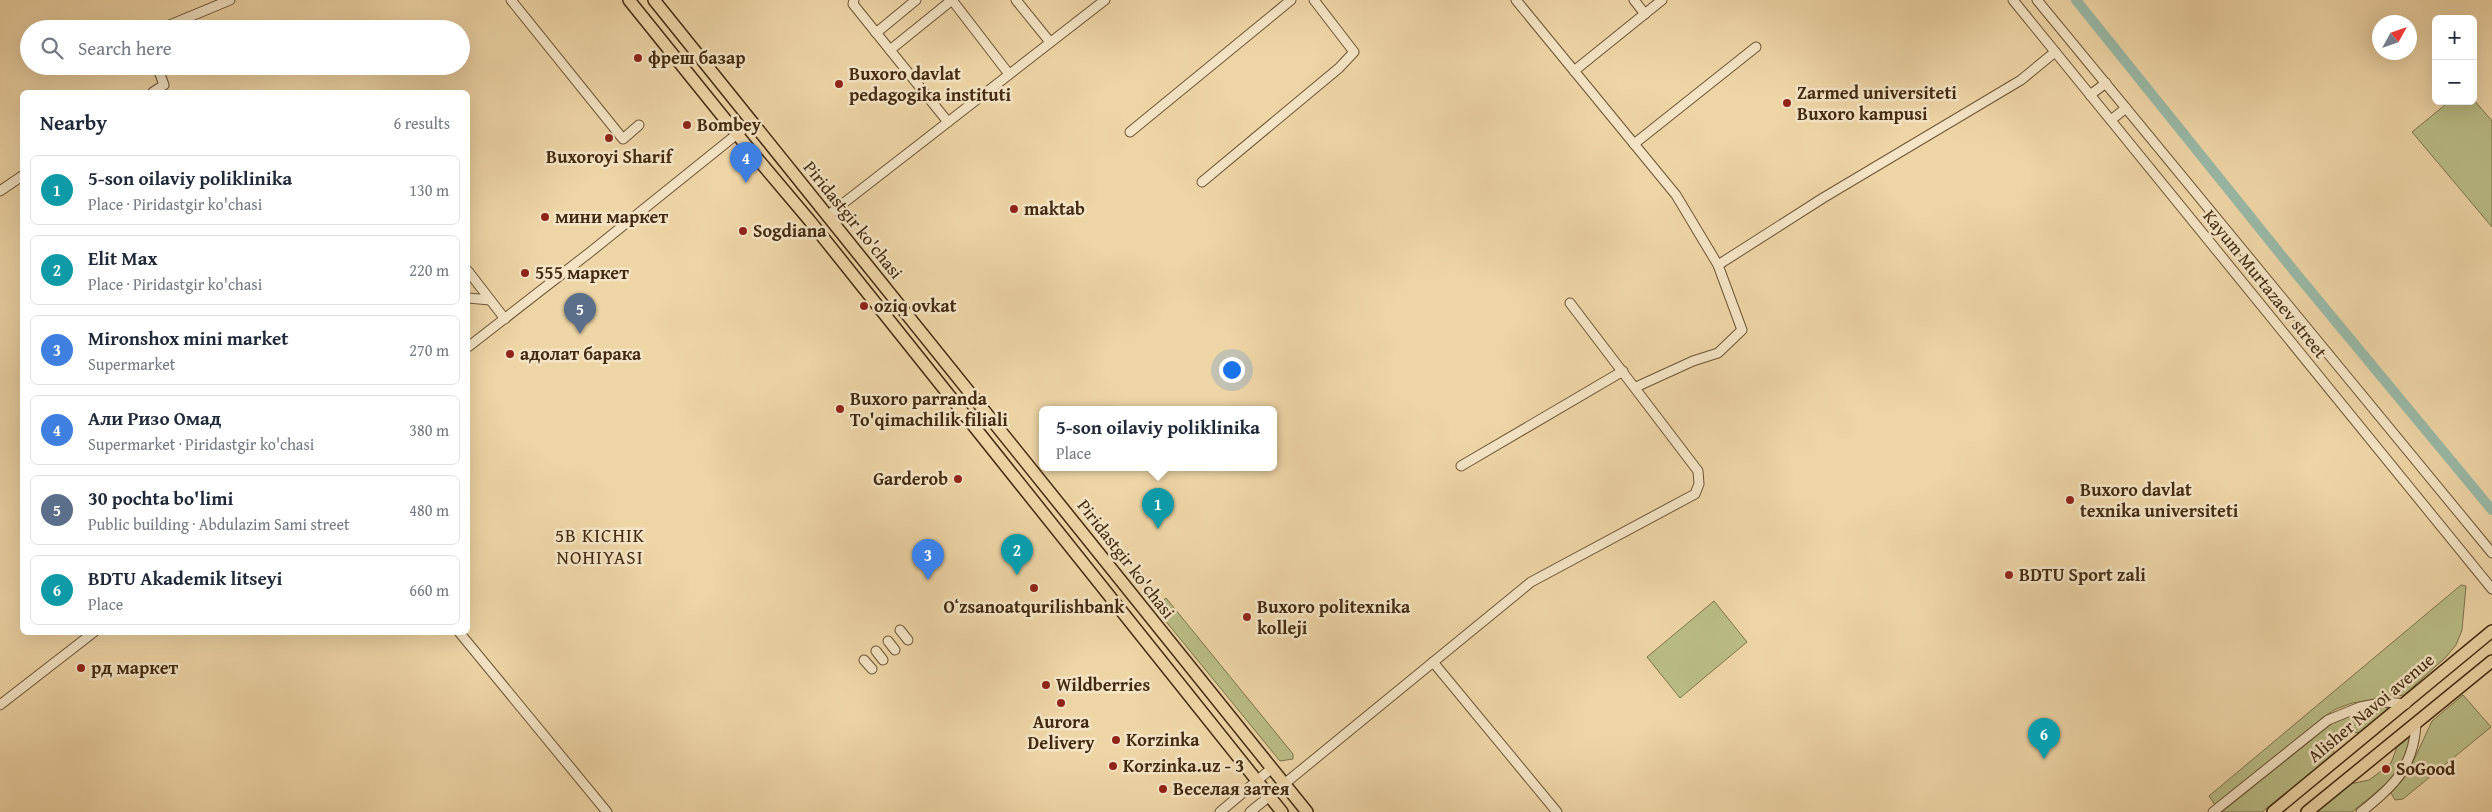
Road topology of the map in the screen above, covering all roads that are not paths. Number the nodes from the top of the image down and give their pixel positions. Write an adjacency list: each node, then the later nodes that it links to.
1 (230, 0): 20 (street)
2 (511, 0): 36 (street)
3 (629, 0): 38 (main road, Piridastgir ko'chasi)
4 (654, 0): 34 (main road, Piridastgir ko'chasi)
5 (854, 0): 21 (street)
6 (916, 0): 21 (street)
7 (952, 0): 24 (street); 27 (street)
8 (1016, 0): 22 (street)
9 (1088, 0): 18 (street)
10 (1105, 0): 18 (street)
11 (1291, 0): 37 (street)
12 (1314, 0): 41 (street)
13 (1516, 0): 26 (street)
14 (1634, 0): 19 (street)
15 (1662, 0): 19 (street)
16 (2013, 0): 25 (street, Kayum Murtazaev street)
17 (2038, 0): 29 (street, Kayum Murtazaev street)
18 (1095, 8): 22 (street)
19 (1645, 14): 26 (street)
20 (182, 20)
21 (876, 33): 24 (street)
22 (1050, 42): 27 (street)
23 (1756, 47): 39 (street)
24 (890, 50): 35 (street)
25 (2055, 52): 31 (street, Kayum Murtazaev street); 44 (street)
26 (1574, 71): 39 (street)
27 (1010, 74): 35 (street)
28 (160, 75): 30 (street)
29 (2106, 83): 31 (street); 32 (street, Kayum Murtazaev street)
30 (156, 90)
31 (2090, 95): 33 (street, Kayum Murtazaev street)
32 (2126, 108): 33 (street); 54 (street, Kayum Murtazaev street)
33 (2111, 120): 55 (street, Kayum Murtazaev street)
34 (752, 122): 38 (street); 43 (main road, Piridastgir ko'chasi)
35 (948, 122): 43 (street)
36 (639, 125)
37 (1130, 132)
38 (737, 133): 49 (street); 73 (main road, Piridastgir ko'chasi)
39 (1634, 144): 44 (street)
40 (20, 179): 42 (street)
41 (1202, 182)
42 (0, 191)
43 (827, 216): 72 (main road, Piridastgir ko'chasi)
44 (1718, 265): 52 (street)
45 (470, 275): 47 (street)
46 (470, 298): 47 (street)
47 (490, 300): 49 (street)
48 (1570, 303): 51 (street)
49 (505, 319): 50 (street)
50 (470, 345)
51 (1623, 371): 52 (street); 53 (street)
52 (1636, 387): 66 (street)
53 (1461, 466)
54 (2492, 553)
55 (2492, 589)
56 (900, 630): 60 (street)
57 (2492, 631): 70 (main road, Alisher Navoi avenue)
58 (90, 635): 69 (street)
59 (461, 635): 76 (street)
60 (908, 640)
61 (888, 641): 62 (street)
62 (895, 650)
63 (876, 651): 65 (street)
64 (864, 660): 68 (street)
65 (883, 660)
66 (1433, 662): 74 (street); 81 (street)
67 (2492, 662): 71 (main road)
68 (872, 669)
69 (0, 704)
70 (2406, 704): 82 (street); 83 (main road, Alisher Navoi avenue)
71 (2416, 725): 84 (main road); 85 (street)
72 (1272, 769): 73 (street); 74 (main road, Piridastgir ko'chasi)
73 (1257, 781): 75 (main road, Piridastgir ko'chasi); 77 (street)
74 (1284, 784): 75 (street); 80 (main road, Piridastgir ko'chasi)
75 (1270, 796): 78 (street); 79 (main road, Piridastgir ko'chasi)
76 (607, 812)
77 (1220, 812)
78 (1250, 812)
79 (1282, 812)
80 (1306, 812)
81 (1557, 812)
82 (2213, 812)
83 (2272, 812)
84 (2307, 812)
85 (2361, 812)

